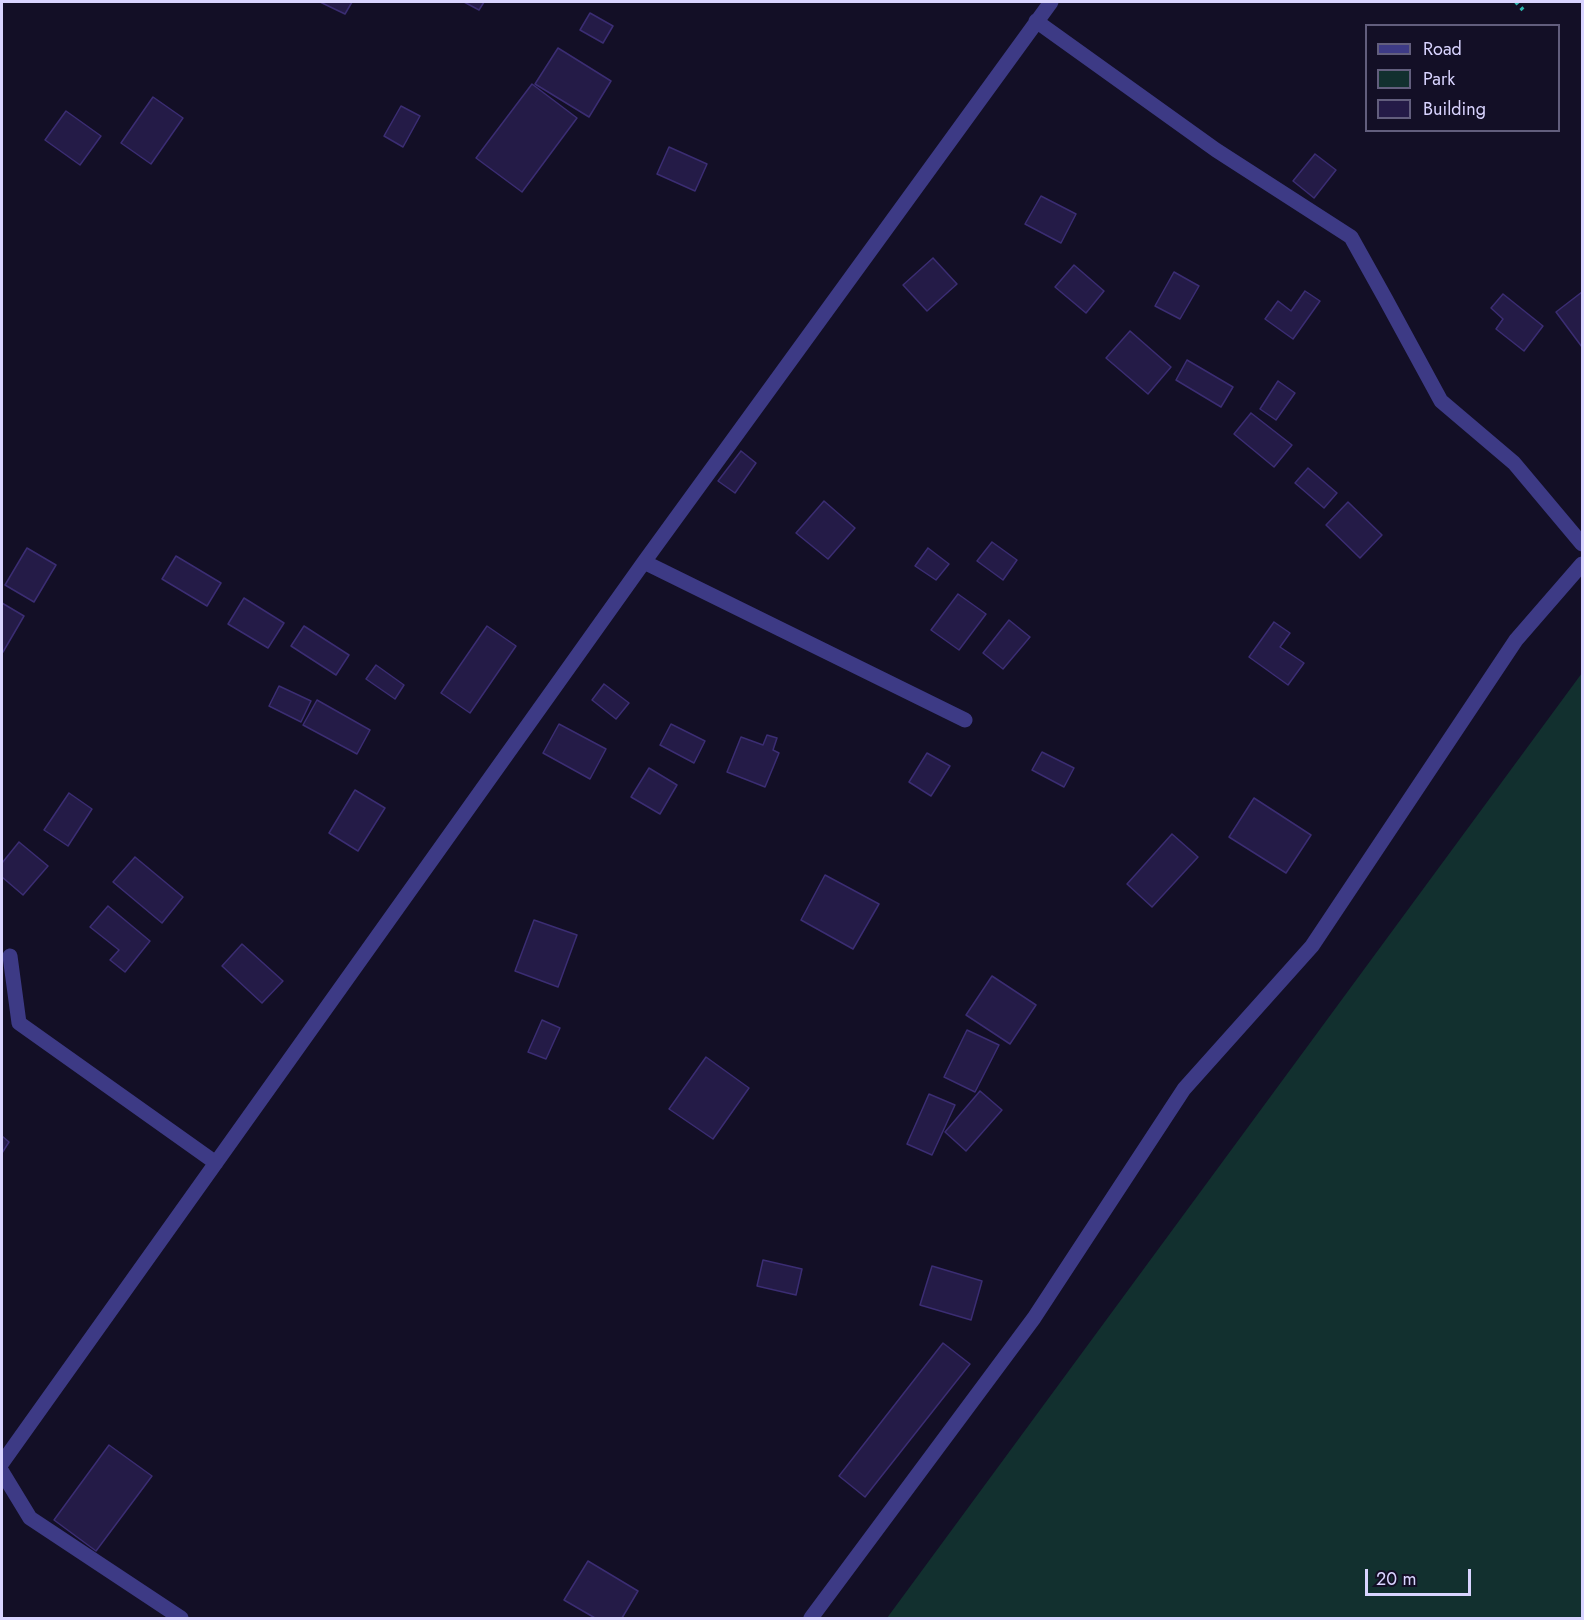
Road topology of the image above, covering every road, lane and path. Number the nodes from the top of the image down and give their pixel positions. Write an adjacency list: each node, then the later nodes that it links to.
1 (1051, 2): 4 (street)
2 (1516, 2): 3 (path)
3 (1523, 10)
4 (1036, 21): 5 (street); 6 (street)
5 (1582, 544)
6 (644, 562): 8 (street); 10 (street)
7 (1582, 564): 14 (street)
8 (965, 720)
9 (10, 956): 10 (street)
10 (216, 1163): 11 (street)
11 (2, 1463)
12 (2, 1472): 13 (street)
13 (181, 1618)
14 (811, 1618)

